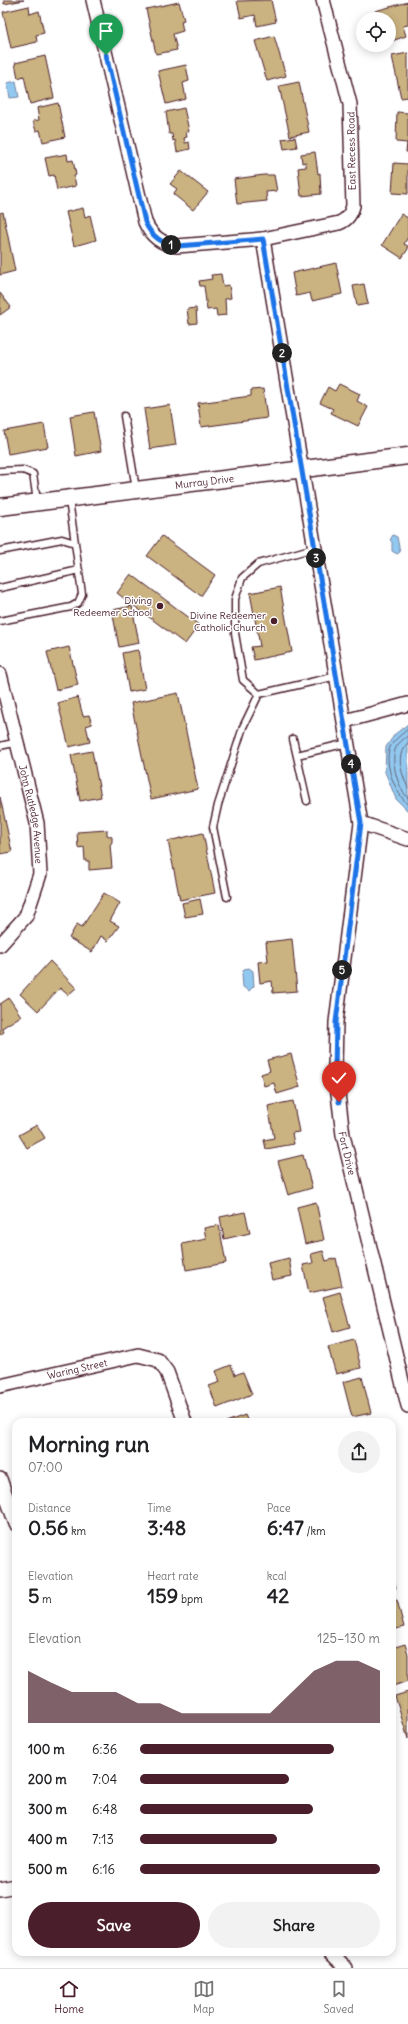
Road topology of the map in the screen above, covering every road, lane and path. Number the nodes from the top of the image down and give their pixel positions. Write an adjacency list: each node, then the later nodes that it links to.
1 (93, 0): 3 (street, East Recess Road)
2 (323, 0): 3 (street, East Recess Road)
3 (263, 239): 6 (street, Fort Drive)
4 (124, 416): 8 (lane)
5 (408, 456): 6 (street, Murray Drive)
6 (301, 470): 8 (street, Murray Drive); 13 (street, Fort Drive)
7 (0, 471): 10 (lane)
8 (136, 491): 9 (street, Murray Drive)
9 (69, 499): 10 (street, Murray Drive); 12 (lane)
10 (37, 503): 11 (street, Murray Drive)
11 (0, 507)
12 (75, 544): 14 (lane); 15 (lane)
13 (314, 548): 19 (street, Fort Drive); 20 (lane)
14 (0, 551)
15 (79, 570): 16 (lane); 17 (lane)
16 (0, 588)
17 (0, 621)
18 (0, 674): 24 (street, John Rutledge Avenue)
19 (337, 676): 20 (lane); 22 (street, Fort Drive)
20 (259, 694): 31 (lane)
21 (408, 704): 22 (street)
22 (345, 721): 25 (street, Fort Drive)
23 (293, 739): 27 (lane)
24 (18, 742): 26 (lane); 32 (street, John Rutledge Avenue)
25 (348, 743): 27 (lane); 29 (street, Fort Drive)
26 (0, 746)
27 (297, 755): 28 (lane)
28 (307, 801)
29 (361, 823): 30 (street); 34 (street, Fort Drive)
30 (408, 839)
31 (227, 897)
32 (0, 945)
33 (0, 1386): 35 (street, Waring Street)
34 (408, 1406)
35 (184, 1418)
36 (0, 1479): 37 (street)
37 (12, 1513)
38 (12, 1887): 39 (street)
39 (0, 1889)
40 (334, 1956): 41 (street)
41 (346, 1968)

